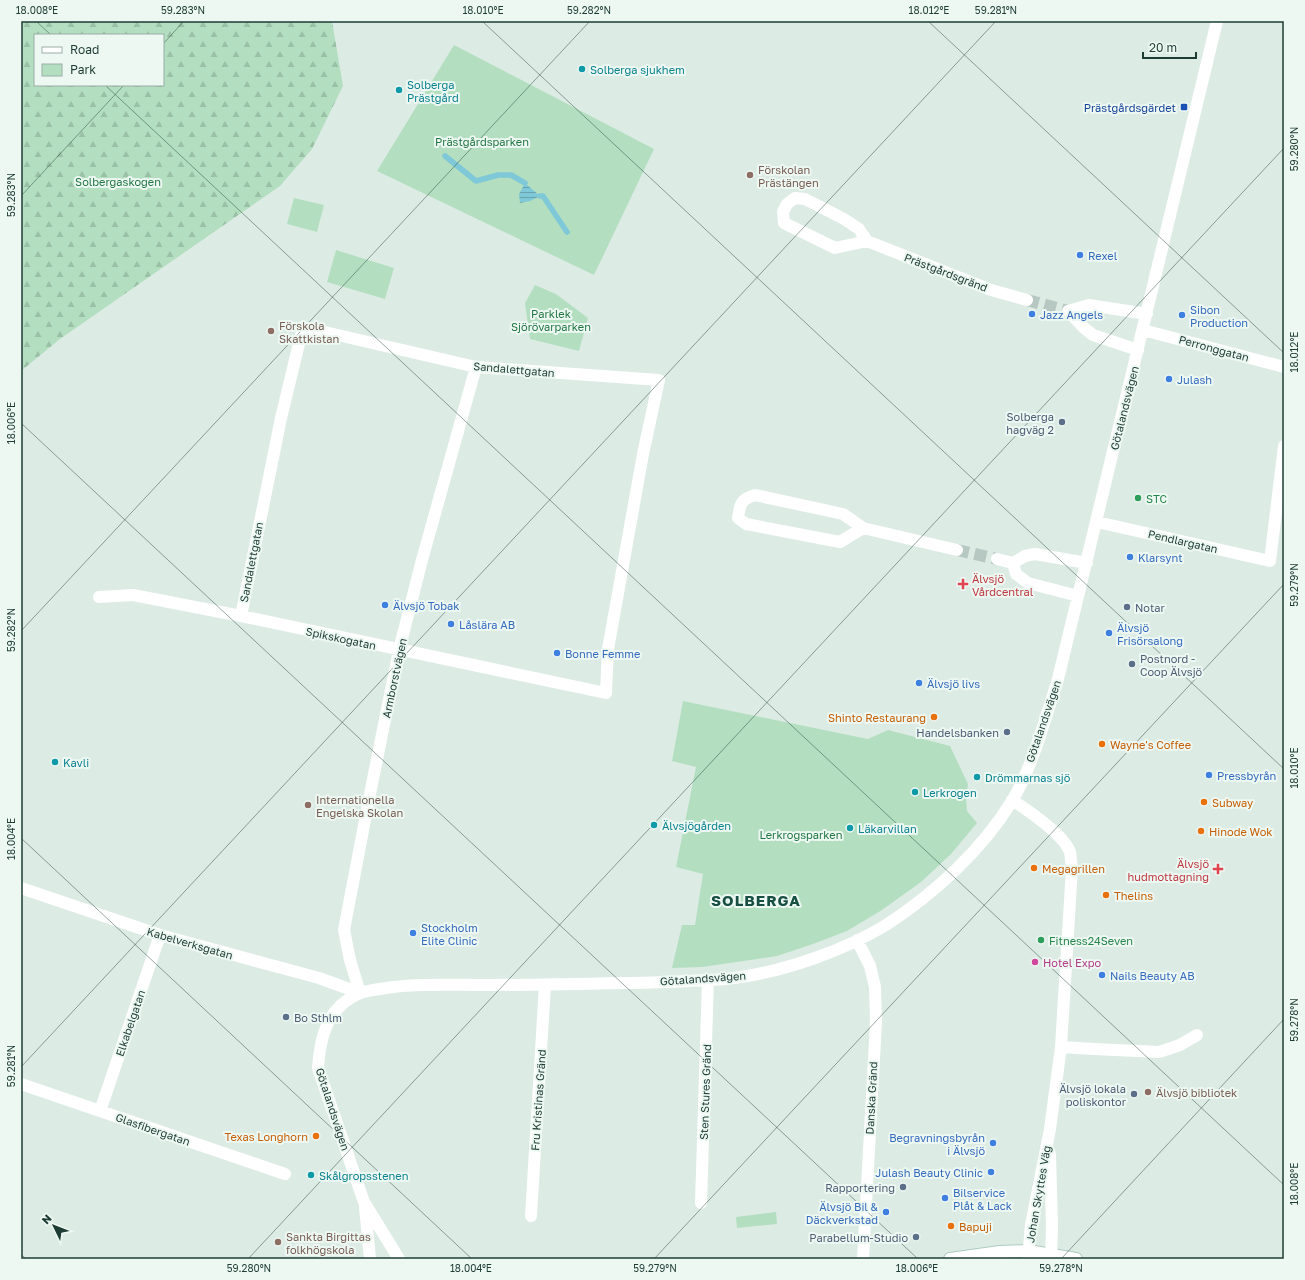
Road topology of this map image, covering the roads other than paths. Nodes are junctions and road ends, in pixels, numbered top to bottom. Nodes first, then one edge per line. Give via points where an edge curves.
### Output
1 (1217, 21) edge
2 (867, 241) junction
3 (1027, 300) tunnel mouth
4 (1147, 314) junction
5 (1143, 330) junction
6 (1138, 350) junction
7 (476, 367) junction
8 (1284, 367) edge
9 (1284, 446) edge
10 (1097, 522) junction
11 (863, 528) junction
12 (957, 550) tunnel mouth
13 (997, 559) tunnel mouth
14 (1086, 563) junction
15 (1013, 564) junction
16 (1078, 596) junction
17 (100, 597) dead end
18 (240, 616) junction
19 (399, 650) junction
20 (606, 693) joint
21 (1012, 800) junction
22 (21, 888) edge
23 (160, 935) junction
24 (857, 940) junction
25 (708, 980) junction
26 (545, 985) junction
27 (360, 993) junction
28 (1197, 1035) dead end
29 (1061, 1047) junction
30 (21, 1084) edge
31 (100, 1111) junction
32 (1050, 1129) junction
33 (285, 1174) dead end
34 (364, 1202) junction
35 (701, 1203) dead end
36 (531, 1216) dead end
37 (1028, 1255) edge
38 (1051, 1257) edge
39 (370, 1259) edge
40 (399, 1259) edge
41 (863, 1259) edge
42 (950, 1259) edge
43 (1076, 1259) edge

1 - 4 street, Götalandsvägen
2 - 2 street, Prästgårdsgränd via 859,229 805,199 795,198 787,204 783,212 784,223 835,248
2 - 3 street, Prästgårdsgränd via 991,290
4 - 5 street, Götalandsvägen
4 - 6 street via 1089,305 1068,311 1093,335
5 - 6 street, Götalandsvägen
5 - 8 street, Perronggatan
6 - 10 street, Götalandsvägen
7 - 18 street, Sandalettgatan via 304,327 280,418
7 - 19 street, Armborstvägen
7 - 20 street, Sandalettgatan via 659,380 608,649
9 - 10 street, Pendlargatan via 1270,561
10 - 14 street, Götalandsvägen
11 - 11 street via 843,514 755,495 746,498 739,507 738,518 746,524 840,542
11 - 12 street
13 - 15 street
14 - 15 street via 1035,554 1025,556
14 - 16 street, Götalandsvägen
15 - 16 street via 1016,574 1028,583
16 - 21 street, Götalandsvägen via 1057,683 1029,764
17 - 18 street, Spikskogatan via 133,595
18 - 19 street, Spikskogatan
19 - 20 street, Spikskogatan
19 - 27 street, Armborstvägen via 344,930
21 - 24 street, Götalandsvägen via 988,834 956,868 917,903 884,926
21 - 29 street, Johan Skyttes Väg via 1039,818 1069,851 1072,868
22 - 23 street, Kabelverksgatan
23 - 27 street, Kabelverksgatan via 319,978
23 - 31 street, Elkabelgatan
24 - 25 street, Götalandsvägen via 812,959 775,970
24 - 41 street, Danska Gränd via 870,966 875,987 876,1022
25 - 26 street, Götalandsvägen
25 - 35 street, Sten Stures Gränd
26 - 27 street, Götalandsvägen via 402,985
26 - 36 street, Fru Kristinas Gränd
27 - 34 street, Götalandsvägen via 342,1002 334,1012 322,1036 318,1068
28 - 29 street via 1180,1045 1159,1052
29 - 32 street, Johan Skyttes Väg
30 - 31 street, Glasfibergatan
31 - 33 street, Glasfibergatan
32 - 37 street, Johan Skyttes Väg via 1031,1225
32 - 38 street, Johan Skyttes Väg
34 - 39 street, Götalandsvägen
34 - 40 street, Götalandsvägen
37 - 38 street
37 - 42 street via 1000,1252
38 - 43 street

